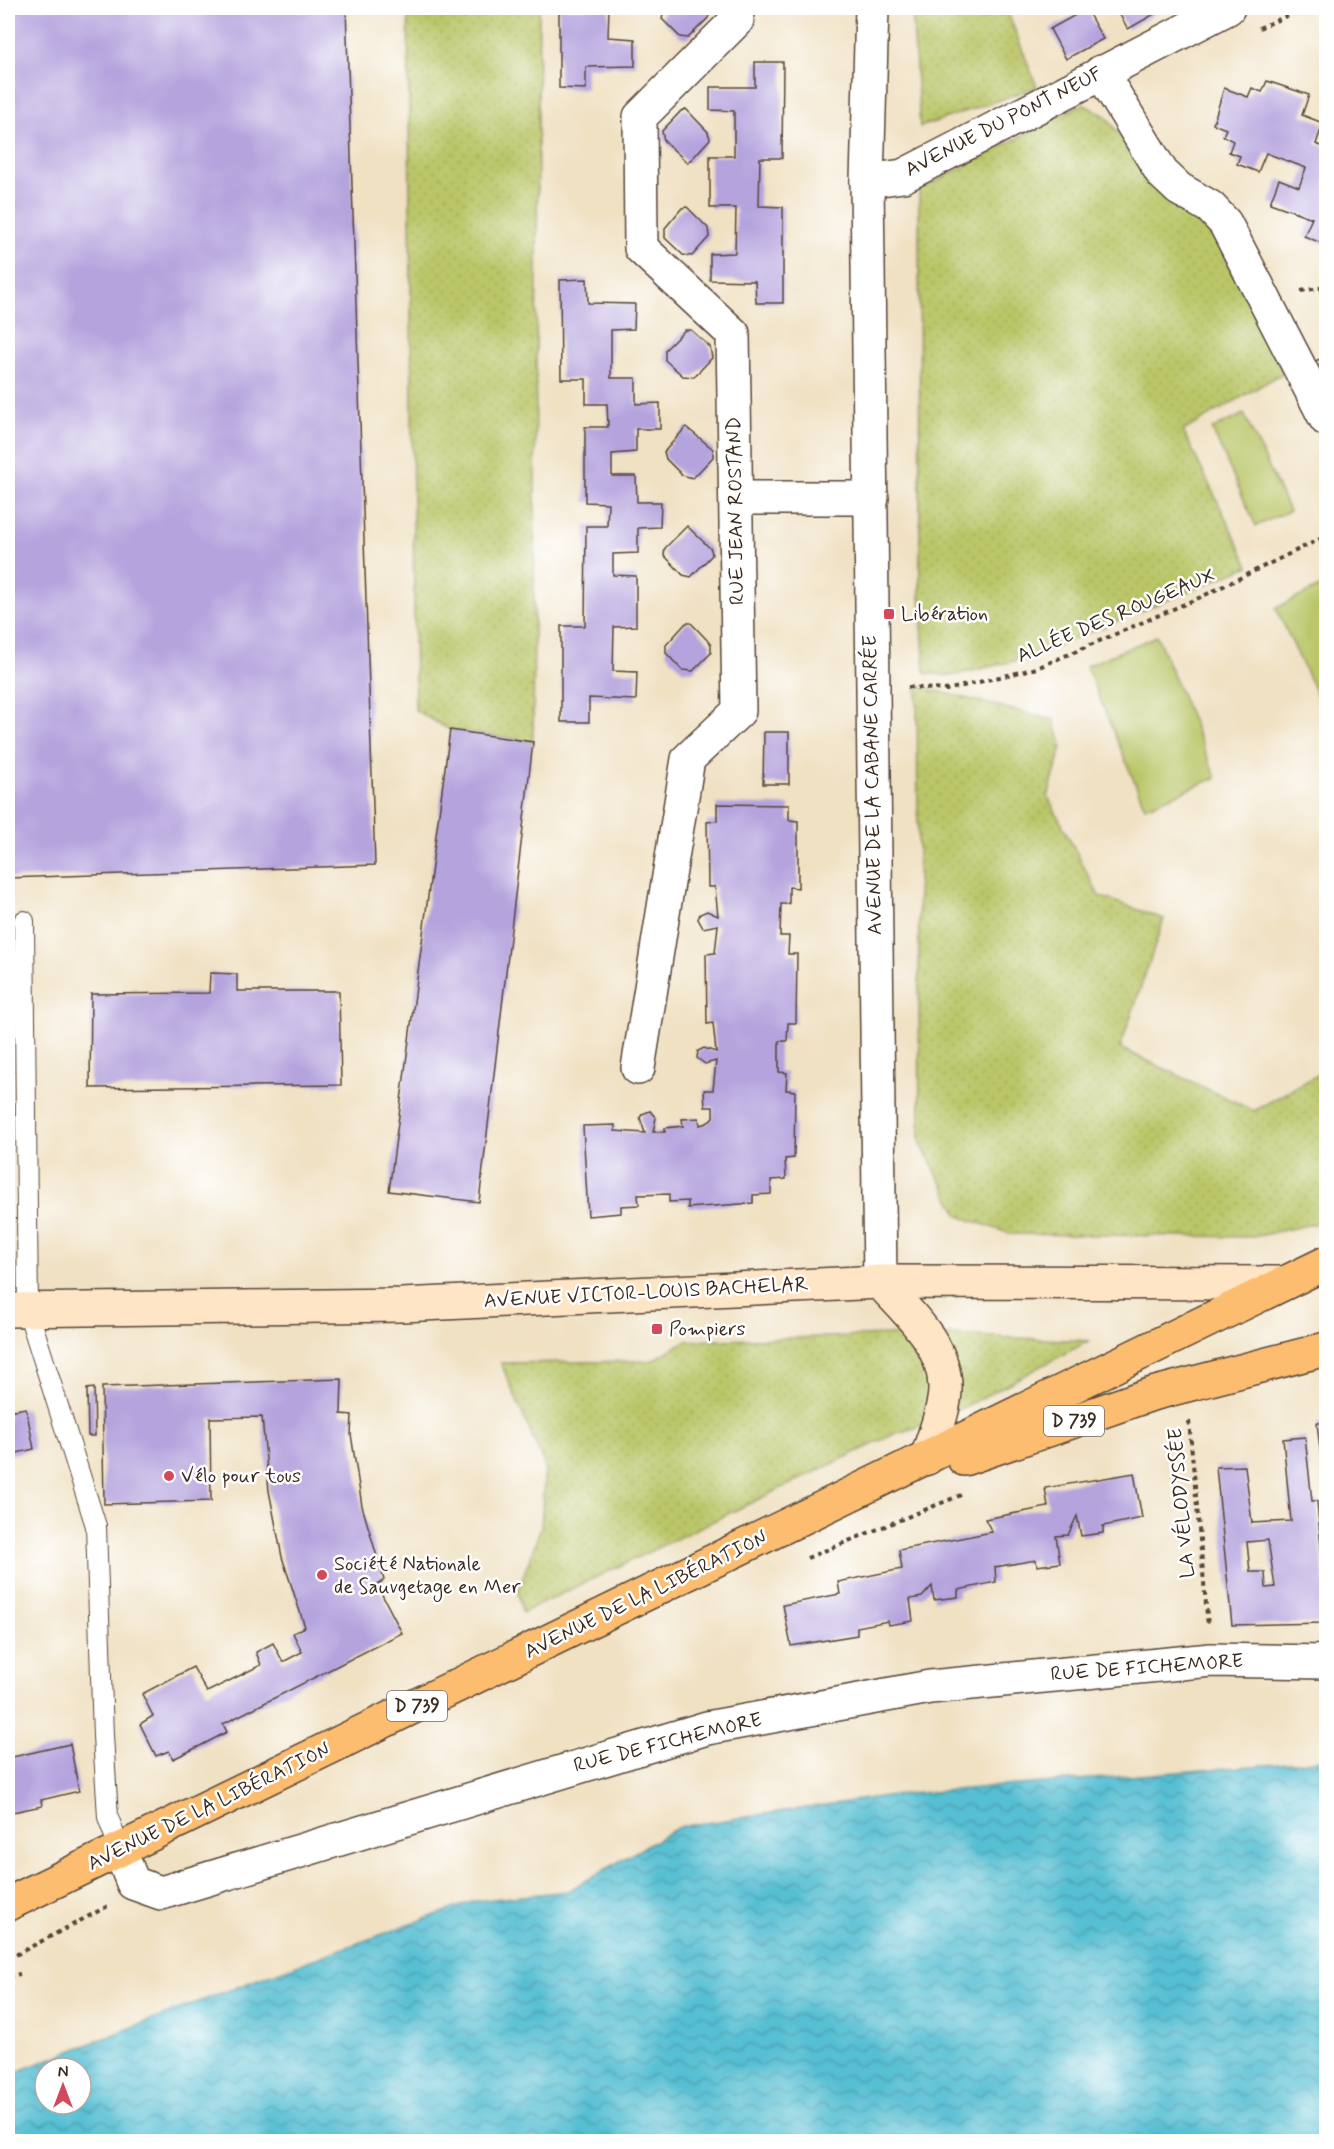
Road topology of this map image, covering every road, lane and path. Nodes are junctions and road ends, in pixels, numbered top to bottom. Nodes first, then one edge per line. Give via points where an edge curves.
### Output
1 (736, 8) edge
2 (872, 8) edge
3 (1228, 8) edge
4 (1101, 72) junction
5 (867, 181) junction
6 (1326, 419) edge
7 (736, 498) junction
8 (872, 498) junction
9 (1326, 536) edge
10 (871, 686) junction
11 (24, 921) dead end
12 (638, 1068) dead end
13 (1326, 1263) edge
14 (880, 1282) junction
15 (1326, 1282) edge
16 (1284, 1283) junction
17 (18, 1310) edge
18 (1326, 1348) edge
19 (1188, 1414) dead end
20 (927, 1458) junction
21 (968, 1492) dead end
22 (827, 1507) junction
23 (806, 1559) dead end
24 (1211, 1660) junction
25 (1326, 1662) edge
26 (120, 1850) junction
27 (144, 1887) junction
28 (8, 1904) edge
29 (8, 1959) edge
30 (20, 1974) dead end
31 (8, 1976) edge

1 - 7 street, RUE JEAN ROSTAND via 737,21 640,117 641,248 733,334
2 - 5 street
3 - 4 street, AVENUE DU PONT NEUF
4 - 5 street, AVENUE DU PONT NEUF via 903,176
4 - 6 street via 1162,173 1179,189 1210,207 1225,223
5 - 8 street, AVENUE DE LA CABANE CARRÉE
7 - 8 street
7 - 12 street, RUE JEAN ROSTAND via 739,711 688,759
8 - 10 street, AVENUE DE LA CABANE CARRÉE
9 - 10 path, ALLÉE DES ROUGEAUX via 1201,597 1037,668 946,690
10 - 14 street, AVENUE DE LA CABANE CARRÉE
11 - 17 lane
13 - 16 main road, D 739
14 - 16 main road, AVENUE VICTOR-LOUIS BACHELAR
14 - 17 main road, AVENUE VICTOR-LOUIS BACHELAR via 402,1305
14 - 20 main road via 926,1334 940,1364 945,1390
15 - 16 main road, D 739
16 - 20 main road, AVENUE DE LA LIBÉRATION / D 739
17 - 26 lane via 96,1526 108,1817
18 - 22 main road, D 739 via 1152,1394
19 - 24 path, LA VÉLODYSSÉE
20 - 22 main road, AVENUE DE LA LIBÉRATION / D 739
21 - 23 path
22 - 26 main road, AVENUE DE LA LIBÉRATION / D 739
24 - 25 street, RUE DE FICHEMORE
24 - 27 street, RUE DE FICHEMORE via 930,1687 707,1728 161,1893
26 - 27 street via 133,1883
26 - 28 main road, AVENUE DE LA LIBÉRATION / D 739
27 - 29 path
30 - 31 path

